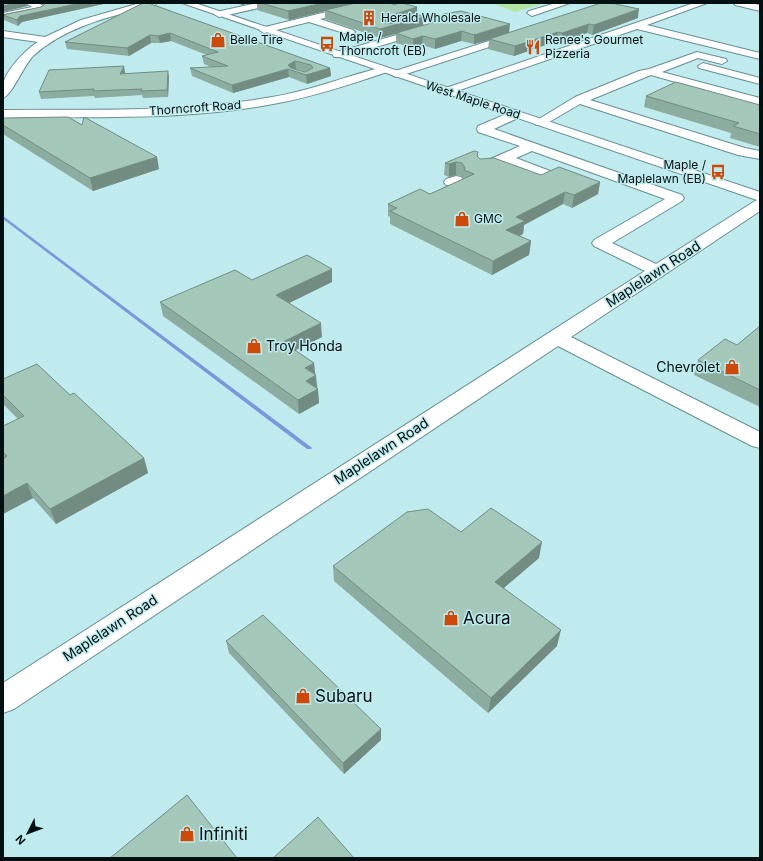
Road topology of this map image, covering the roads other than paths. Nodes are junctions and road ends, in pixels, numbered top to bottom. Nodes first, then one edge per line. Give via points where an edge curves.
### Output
1 (24, 3) edge
2 (30, 3) edge
3 (152, 3) edge
4 (186, 3) edge
5 (237, 3) edge
6 (264, 3) edge
7 (566, 3) edge
8 (679, 3) edge
9 (703, 3) edge
10 (738, 3) edge
11 (367, 5) edge
12 (3, 7) edge
13 (760, 8) edge
14 (207, 10) junction
15 (532, 13) dead end
16 (219, 14) junction
17 (3, 16) edge
18 (310, 19) junction
19 (659, 19) junction
20 (637, 26) junction
21 (390, 29) edge
22 (264, 30) junction
23 (531, 31) edge
24 (350, 32) edge
25 (3, 34) edge
26 (49, 40) junction
27 (39, 46) junction
28 (18, 48) dead end
29 (338, 55) junction
30 (760, 56) edge
31 (26, 57) junction
32 (10, 59) dead end
33 (682, 61) junction
34 (666, 67) junction
35 (383, 70) junction
36 (760, 71) edge
37 (651, 72) junction
38 (396, 74) junction
39 (760, 81) edge
40 (447, 91) junction
41 (760, 92) edge
42 (3, 94) edge
43 (579, 100) junction
44 (760, 102) edge
45 (3, 114) edge
46 (516, 114) junction
47 (540, 122) junction
48 (526, 149) junction
49 (760, 155) edge
50 (504, 158) junction
51 (484, 167) edge
52 (545, 174) edge
53 (760, 196) edge
54 (760, 204) edge
55 (658, 271) junction
56 (556, 337) junction
57 (760, 442) edge
58 (3, 699) edge

1 - 12 street
2 - 17 street via 42,8
3 - 26 street via 111,13 76,26
4 - 14 street, West Maple Road
5 - 14 street
6 - 16 street
7 - 15 street
8 - 19 street via 640,14
9 - 19 street
10 - 13 street
11 - 18 street
14 - 16 street, West Maple Road
16 - 22 street, West Maple Road
18 - 22 street
18 - 24 street
19 - 20 street
20 - 30 street
20 - 40 street
21 - 29 street via 419,20 438,26
22 - 29 street, West Maple Road
23 - 38 street
25 - 26 street
26 - 27 street
27 - 28 street
27 - 31 street
29 - 35 street, West Maple Road
31 - 32 street
31 - 42 street
33 - 34 street
33 - 36 street via 697,55
33 - 39 street
34 - 37 street
34 - 41 street
35 - 38 street, West Maple Road
35 - 45 street, Thorncroft Road via 328,82 273,101 219,108
37 - 43 street
37 - 44 street
38 - 40 street, West Maple Road
40 - 46 street, West Maple Road
43 - 47 street
43 - 49 street via 743,152
46 - 47 street, West Maple Road
46 - 48 street via 482,129
47 - 53 street, West Maple Road
48 - 50 street
48 - 55 street via 677,198 600,243
50 - 51 street
50 - 52 street
54 - 55 street, Maplelawn Road
55 - 56 street, Maplelawn Road
56 - 57 street
56 - 58 street, Maplelawn Road

